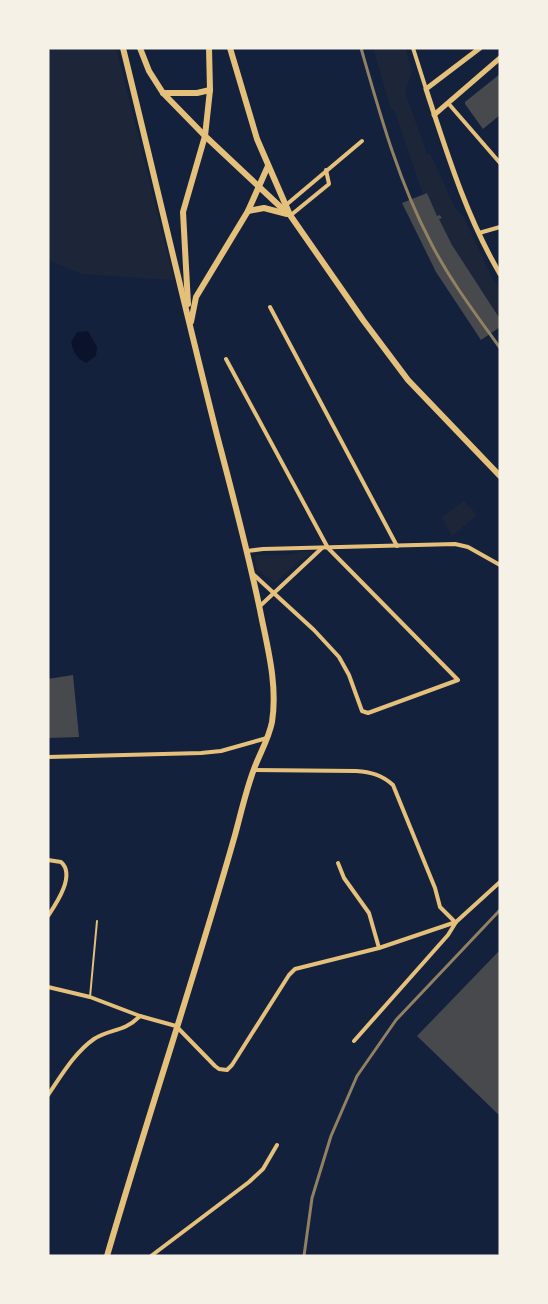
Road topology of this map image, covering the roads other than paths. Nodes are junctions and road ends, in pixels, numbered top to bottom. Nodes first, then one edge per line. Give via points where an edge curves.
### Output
1 (123, 48) edge
2 (140, 48) edge
3 (209, 48) edge
4 (230, 48) edge
5 (413, 48) edge
6 (480, 48) edge
7 (500, 58) edge
8 (426, 89) junction
9 (210, 90) junction
10 (163, 93) junction
11 (448, 103) junction
12 (434, 115) junction
13 (205, 136) junction
14 (362, 141) dead end
15 (500, 163) edge
16 (268, 166) junction
17 (326, 170) junction
18 (260, 188) junction
19 (286, 205) junction
20 (248, 211) junction
21 (290, 215) junction
22 (500, 227) edge
23 (479, 233) junction
24 (500, 274) edge
25 (270, 307) dead end
26 (190, 325) junction
27 (226, 359) dead end
28 (500, 477) edge
29 (397, 546) junction
30 (322, 548) junction
31 (328, 548) junction
32 (247, 551) junction
33 (500, 565) edge
34 (253, 574) junction
35 (274, 593) junction
36 (259, 607) junction
37 (267, 738) junction
38 (48, 757) edge
39 (254, 770) junction
40 (48, 860) edge
41 (338, 863) dead end
42 (500, 882) edge
43 (48, 915) edge
44 (97, 921) dead end
45 (456, 922) junction
46 (379, 948) junction
47 (48, 987) edge
48 (90, 997) junction
49 (140, 1016) junction
50 (176, 1026) junction
51 (354, 1041) dead end
52 (48, 1095) edge
53 (277, 1145) dead end
54 (107, 1256) edge
55 (152, 1256) edge

1 - 26 main road
2 - 10 main road
3 - 9 main road
4 - 16 main road
5 - 8 street
6 - 8 street
7 - 11 street
8 - 12 street
9 - 10 main road
9 - 13 main road
10 - 13 main road
11 - 12 street
11 - 15 street
12 - 23 street via 444,150
13 - 18 main road
13 - 26 main road via 183,212
14 - 17 street
16 - 18 main road
16 - 19 main road
17 - 19 street
17 - 21 street via 329,184
18 - 20 main road
18 - 21 main road
19 - 21 main road
20 - 21 main road via 264,208
20 - 26 main road via 204,281
21 - 28 main road via 408,381
22 - 23 street
23 - 24 street
25 - 29 street
26 - 32 main road
27 - 31 street
29 - 31 street
29 - 33 street via 468,546
30 - 31 street
30 - 32 street
30 - 35 street
31 - 35 street via 458,680 368,713 362,711 350,675 339,657
32 - 34 main road
34 - 35 street
34 - 36 main road
35 - 36 street
36 - 37 main road via 272,668 272,722
37 - 38 street via 211,752
37 - 39 main road
39 - 45 street via 356,771 386,778 393,785 440,907
39 - 50 main road via 202,952
40 - 43 street via 61,862 66,869 60,896
41 - 46 street via 369,913
42 - 45 street
44 - 48 lane
45 - 46 street
45 - 51 street
46 - 50 street via 292,972 227,1070 215,1066
47 - 48 street
48 - 49 street
49 - 50 street
49 - 52 street via 127,1027 94,1039
50 - 54 main road
53 - 55 street via 263,1169 249,1182

